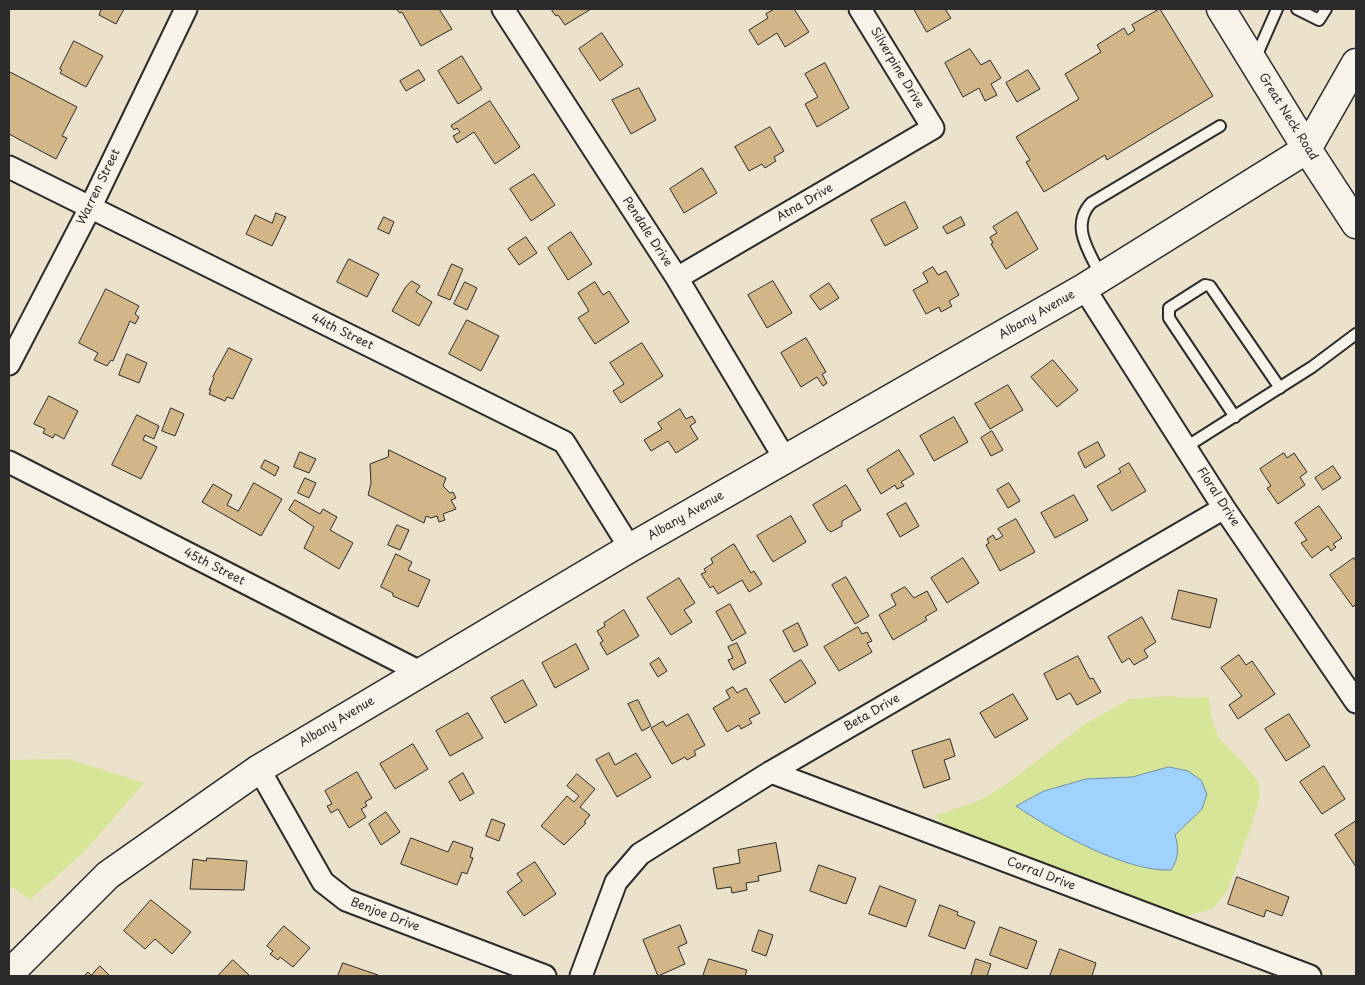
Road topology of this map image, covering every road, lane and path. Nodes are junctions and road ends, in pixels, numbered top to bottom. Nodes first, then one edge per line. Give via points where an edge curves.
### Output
1 (186, 9) edge
2 (503, 9) edge
3 (860, 9) edge
4 (1221, 9) edge
5 (1277, 9) edge
6 (1297, 9) edge
7 (1326, 9) edge
8 (1254, 62) junction
9 (1356, 63) edge
10 (1220, 126) dead end
11 (933, 128) joint
12 (1307, 149) junction
13 (9, 166) edge
14 (90, 208) junction
15 (1356, 224) edge
16 (678, 278) junction
17 (1093, 283) junction
18 (1354, 338) edge
19 (9, 364) edge
20 (1280, 388) junction
21 (1235, 417) junction
22 (1186, 447) junction
23 (785, 459) junction
24 (9, 462) edge
25 (1224, 508) junction
26 (630, 548) junction
27 (420, 672) junction
28 (1356, 702) edge
29 (259, 769) junction
30 (772, 772) junction
31 (9, 974) edge
32 (545, 976) edge
33 (581, 976) edge
34 (1310, 976) edge

1 - 14 street, Warren Street
2 - 16 street, Pendale Drive
3 - 11 street, Silverpine Drive
4 - 8 street, Great Neck Road
5 - 8 lane
6 - 7 lane via 1319,20
8 - 12 street, Great Neck Road
9 - 12 street, Albany Avenue
10 - 17 lane via 1091,203 1082,213 1081,234
11 - 16 street, Atna Drive
12 - 15 street, Great Neck Road
12 - 17 street, Albany Avenue
13 - 14 street, 44th Street
14 - 19 street, Warren Street
14 - 26 street, 44th Street via 564,442
16 - 23 street, Pendale Drive
17 - 22 street, Floral Drive
17 - 23 street, Albany Avenue
18 - 20 lane
20 - 21 lane
20 - 21 lane via 1210,286 1205,285 1192,293 1169,308 1169,318
21 - 22 lane
22 - 25 street, Floral Drive
23 - 26 street, Albany Avenue
24 - 27 street, 45th Street
25 - 28 street, Floral Drive
25 - 30 street, Beta Drive
26 - 27 street, Albany Avenue
27 - 29 street, Albany Avenue
29 - 31 street, Albany Avenue via 108,875
29 - 32 street, Benjoe Drive via 322,882 346,900
30 - 33 street, Beta Drive via 640,854 616,882
30 - 34 street, Corral Drive

